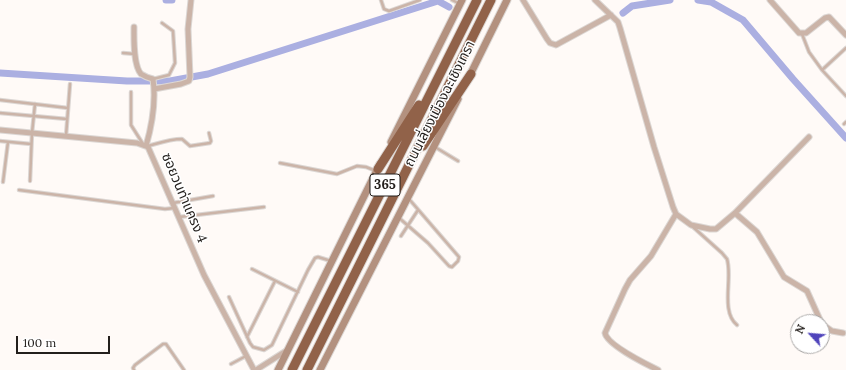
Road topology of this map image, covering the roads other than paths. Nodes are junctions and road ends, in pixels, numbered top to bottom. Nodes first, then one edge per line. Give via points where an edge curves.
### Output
1 (191, 0) edge
2 (381, 0) edge
3 (420, 0) edge
4 (452, 0) edge
5 (477, 0) edge
6 (491, 0) edge
7 (507, 0) edge
8 (523, 0) edge
9 (595, 0) edge
10 (770, 0) edge
11 (461, 2) edge
12 (610, 15) junction
13 (162, 23) dead end
14 (134, 27) dead end
15 (802, 34) junction
16 (846, 35) edge
17 (846, 48) edge
18 (123, 53) dead end
19 (135, 54) junction
20 (444, 66) junction
21 (822, 70) junction
22 (471, 74) junction
23 (153, 79) junction
24 (70, 84) dead end
25 (154, 88) junction
26 (131, 92) dead end
27 (846, 96) edge
28 (0, 100) edge
29 (35, 104) junction
30 (68, 108) junction
31 (0, 113) edge
32 (34, 116) junction
33 (67, 119) junction
34 (0, 130) edge
35 (32, 133) junction
36 (209, 133) dead end
37 (66, 137) junction
38 (808, 137) dead end
39 (0, 141) edge
40 (8, 142) junction
41 (31, 144) junction
42 (146, 146) junction
43 (435, 147) junction
44 (458, 161) dead end
45 (280, 163) dead end
46 (377, 170) junction
47 (30, 181) dead end
48 (401, 181) junction
49 (4, 182) dead end
50 (19, 190) dead end
51 (213, 196) dead end
52 (408, 198) junction
53 (174, 206) junction
54 (264, 207) dead end
55 (418, 210) junction
56 (676, 214) junction
57 (735, 214) junction
58 (179, 217) junction
59 (398, 217) junction
60 (408, 225) junction
61 (691, 225) junction
62 (401, 236) dead end
63 (331, 261) junction
64 (252, 269) dead end
65 (275, 281) junction
66 (298, 292) junction
67 (229, 297) dead end
68 (817, 314) edge
69 (737, 325) dead end
70 (830, 330) edge
71 (843, 332) dead end
72 (247, 338) junction
73 (286, 351) junction
74 (246, 356) junction
75 (231, 364) dead end
76 (134, 370) edge
77 (184, 370) edge
78 (255, 370) edge
79 (278, 370) edge
80 (292, 370) edge
81 (307, 370) edge
82 (320, 370) edge
83 (658, 370) edge

1 - 25 street via 188,29 189,81
2 - 3 lane via 384,9 388,11
4 - 11 lane
5 - 20 highway, ถนนเลี่ยงเมืองฉะเชิงเทรา / 365
6 - 48 highway, ถนนเลี่ยงเมืองฉะเชิงเทรา / 365
7 - 22 main road, ถนนเลี่ยงเมืองฉะเชิงเทรา / 365
8 - 12 street via 547,39 556,45
9 - 12 street
10 - 15 street
11 - 46 main road, ถนนเลี่ยงเมืองฉะเชิงเทรา / 365
12 - 56 street via 618,22 620,28
13 - 23 lane via 174,31 175,63 169,74
14 - 19 street
15 - 16 street via 829,17
15 - 21 lane via 809,52
17 - 21 lane
18 - 19 lane
19 - 23 street via 140,73
20 - 46 highway
20 - 80 highway, ถนนเลี่ยงเมืองฉะเชิงเทรา / 365
21 - 27 lane
22 - 43 main road, ถนนเลี่ยงเมืองฉะเชิงเทรา / 365
22 - 48 highway
23 - 25 street
24 - 30 lane
25 - 42 street
26 - 42 lane via 131,125
28 - 29 lane
29 - 30 lane
29 - 32 lane
30 - 33 lane
31 - 32 lane
32 - 33 lane
32 - 35 lane
33 - 37 lane
34 - 35 street, ซอยวนท่าแครง 4
35 - 37 street, ซอยวนท่าแครง 4
35 - 41 lane
36 - 42 lane via 210,143 190,146 182,139 178,139
37 - 42 street, ซอยวนท่าแครง 4
38 - 57 street
39 - 40 lane
40 - 41 lane
40 - 49 lane
41 - 47 lane
42 - 53 street, ซอยวนท่าแครง 4
43 - 44 lane
43 - 52 main road, ถนนเลี่ยงเมืองฉะเชิงเทรา / 365
45 - 46 lane via 337,174 357,166
46 - 63 main road, ถนนเลี่ยงเมืองฉะเชิงเทรา / 365
48 - 81 highway, ถนนเลี่ยงเมืองฉะเชิงเทรา / 365
50 - 53 lane via 165,209
51 - 53 lane
52 - 55 lane
52 - 59 main road, ถนนเลี่ยงเมืองฉะเชิงเทรา / 365
53 - 58 street, ซอยวนท่าแครง 4
54 - 58 lane
55 - 60 lane
55 - 60 lane via 459,257 458,261 452,267 449,266
56 - 61 street
56 - 83 street via 654,252 624,289 605,333 612,343
57 - 61 street via 713,229
57 - 68 street via 757,232 784,277 807,292
58 - 74 street, ซอยวนท่าแครง 4 via 204,275
59 - 60 lane
59 - 82 main road, ถนนเลี่ยงเมืองฉะเชิงเทรา / 365
60 - 62 lane
61 - 69 lane via 727,259 729,312 732,321
63 - 66 lane via 318,256 315,258
63 - 73 main road, ถนนเลี่ยงเมืองฉะเชิงเทรา / 365
64 - 65 lane
65 - 66 lane
65 - 72 lane
66 - 72 lane via 268,349 253,347
67 - 72 lane
70 - 71 street
73 - 78 street
73 - 79 main road, ถนนเลี่ยงเมืองฉะเชิงเทรา / 365
74 - 75 lane
74 - 78 street, ซอยวนท่าแครง 4
76 - 77 lane via 135,365 166,344

